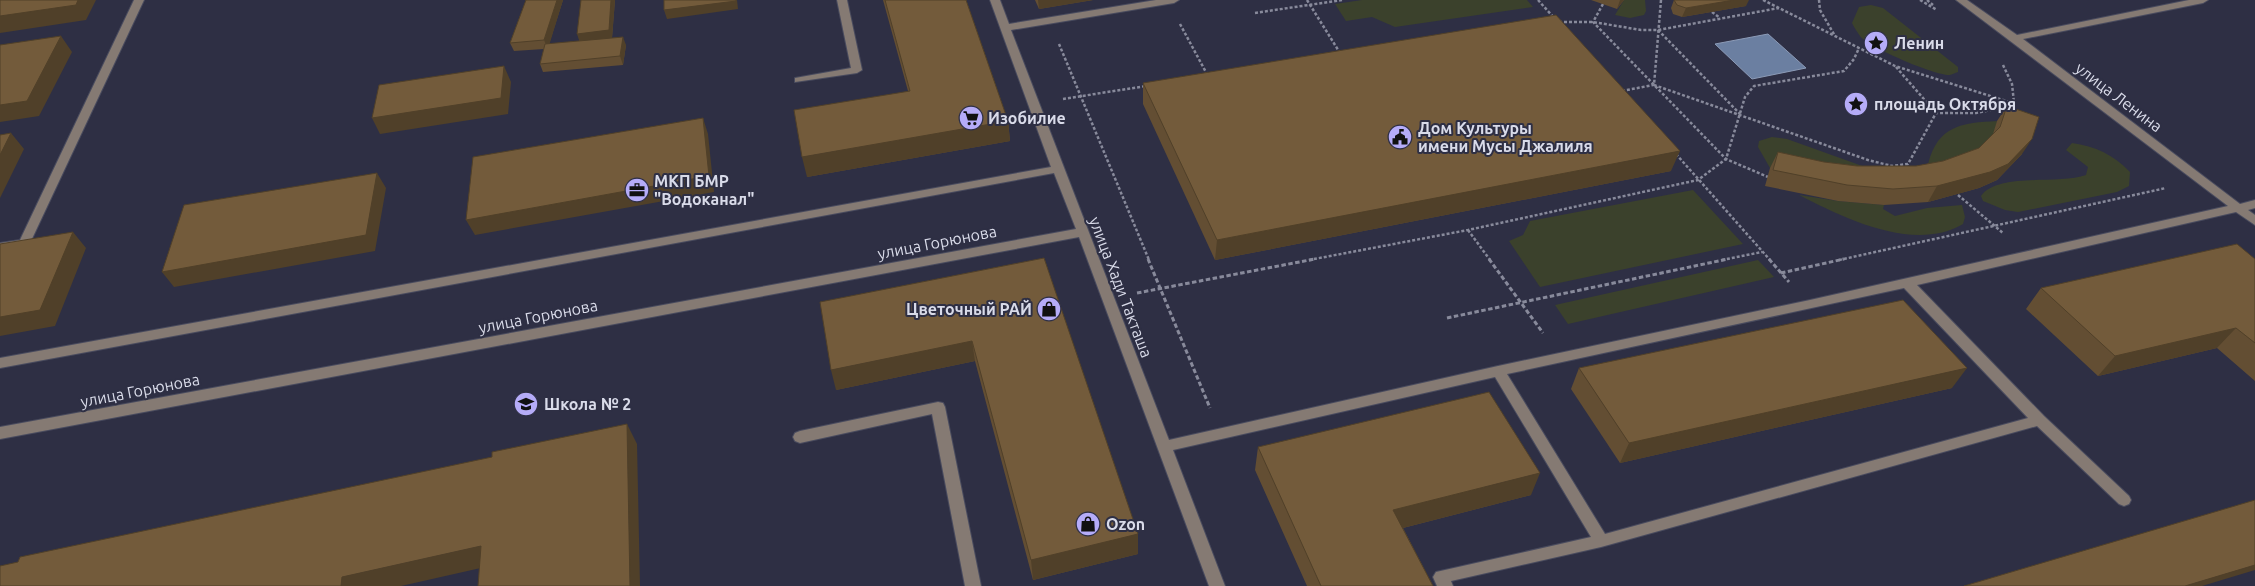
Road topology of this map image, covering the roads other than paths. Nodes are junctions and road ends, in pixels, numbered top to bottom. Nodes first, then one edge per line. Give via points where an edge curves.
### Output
1 (139, 0) edge
2 (842, 0) edge
3 (996, 0) edge
4 (1962, 0) edge
5 (2203, 0) edge
6 (1170, 1) edge
7 (1005, 28) junction
8 (2015, 38) junction
9 (799, 80) dead end
10 (1058, 169) junction
11 (2255, 204) edge
12 (2237, 208) junction
13 (2255, 221) edge
14 (1083, 232) junction
15 (0, 247) edge
16 (1907, 283) junction
17 (0, 363) edge
18 (1498, 371) junction
19 (2039, 420) junction
20 (0, 433) edge
21 (800, 438) dead end
22 (1164, 447) junction
23 (2124, 500) dead end
24 (1601, 541) junction
25 (973, 586) edge
26 (1217, 586) edge
27 (1445, 586) edge

1 - 15 street via 24,243
2 - 9 street via 857,70
3 - 7 street, улица Хади Такташа
4 - 8 street, улица Ленина
5 - 8 street
6 - 7 street
7 - 10 street, улица Хади Такташа
8 - 12 street, улица Ленина
10 - 14 street, улица Хади Такташа
10 - 17 street
11 - 12 street
12 - 13 street, улица Ленина
12 - 16 street
14 - 20 street, улица Горюнова
14 - 22 street, улица Хади Такташа
16 - 18 street
16 - 19 street
18 - 22 street
18 - 24 street
19 - 23 street
19 - 24 street
21 - 25 street via 938,408
22 - 26 street, улица Хади Такташа
24 - 27 street via 1441,577

